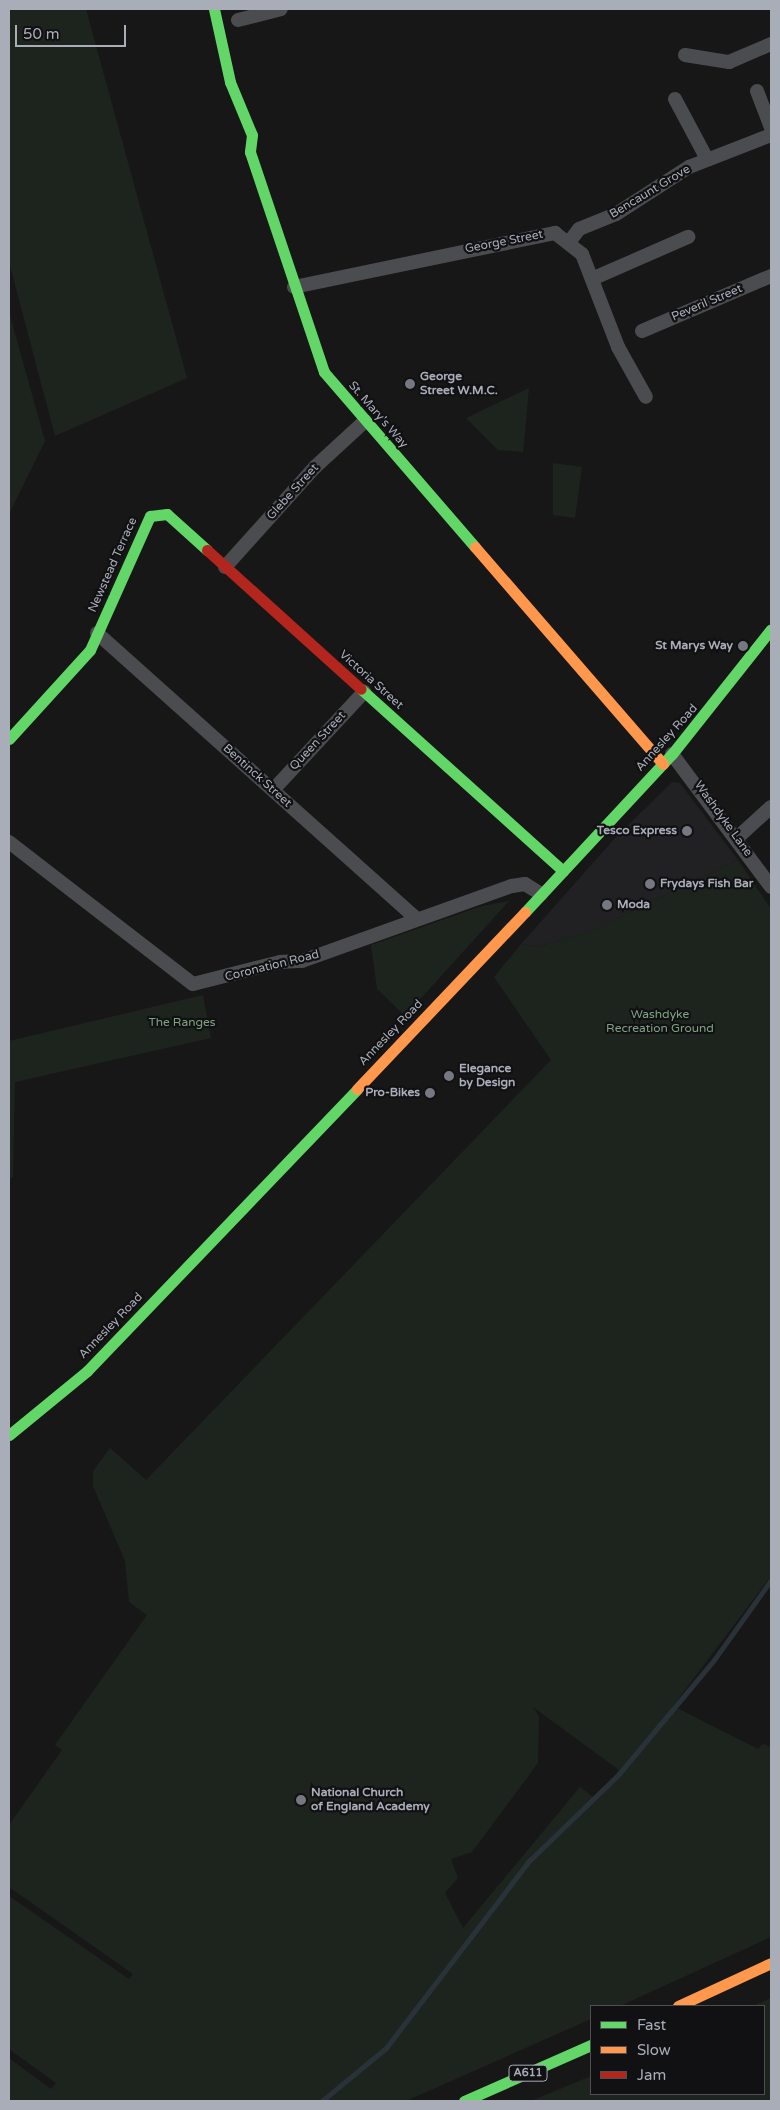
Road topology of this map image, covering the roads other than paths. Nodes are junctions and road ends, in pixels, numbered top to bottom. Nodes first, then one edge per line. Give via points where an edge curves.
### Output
1 (214, 9) edge
2 (280, 9) edge
3 (238, 20) dead end
4 (771, 44) edge
5 (685, 55) dead end
6 (757, 91) dead end
7 (675, 99) dead end
8 (771, 127) edge
9 (771, 135) edge
10 (707, 159) junction
11 (688, 237) dead end
12 (570, 241) junction
13 (771, 276) edge
14 (594, 278) junction
15 (294, 287) junction
16 (642, 331) dead end
17 (646, 397) dead end
18 (365, 420) junction
19 (158, 512) joint
20 (225, 567) junction
21 (771, 630) edge
22 (97, 633) junction
23 (364, 692) junction
24 (9, 739) edge
25 (668, 759) junction
26 (273, 790) junction
27 (771, 807) edge
28 (737, 838) junction
29 (9, 842) edge
30 (563, 871) junction
31 (771, 887) edge
32 (541, 894) junction
33 (417, 919) junction
34 (9, 1435) edge
35 (771, 1963) edge
36 (680, 2005) edge
37 (590, 2045) edge
38 (464, 2101) edge

1 - 15 street, St. Mary's Way via 230,82 252,135 249,149
2 - 3 street
4 - 5 street via 728,62
6 - 8 street
7 - 10 street
9 - 10 street, Bencaunt Grove
10 - 12 street, Bencaunt Grove via 616,214 579,229
11 - 14 street
12 - 14 street
12 - 15 street, George Street via 555,233 538,234
13 - 16 street, Peveril Street
14 - 17 street via 618,347
15 - 18 street, St. Mary's Way via 324,372
18 - 20 street, Glebe Street via 315,467
18 - 25 street, St. Mary's Way
19 - 20 street, Victoria Street via 167,514
19 - 22 street, Newstead Terrace via 150,516
20 - 23 street, Victoria Street
21 - 25 street, Annesley Road
22 - 24 street, Newstead Terrace via 90,650
22 - 26 street, Bentinck Street
23 - 26 street, Queen Street
23 - 30 street, Victoria Street
25 - 28 street, Washdyke Lane
25 - 30 street, Annesley Road
26 - 33 street, Bentinck Street
27 - 28 street
28 - 31 street, Washdyke Lane
29 - 33 street, Coronation Road via 193,984 280,962 302,961
30 - 32 street, Annesley Road
32 - 33 street, Coronation Road via 525,884 512,886
32 - 34 street, Annesley Road via 87,1370
35 - 36 street
37 - 38 street, A611

